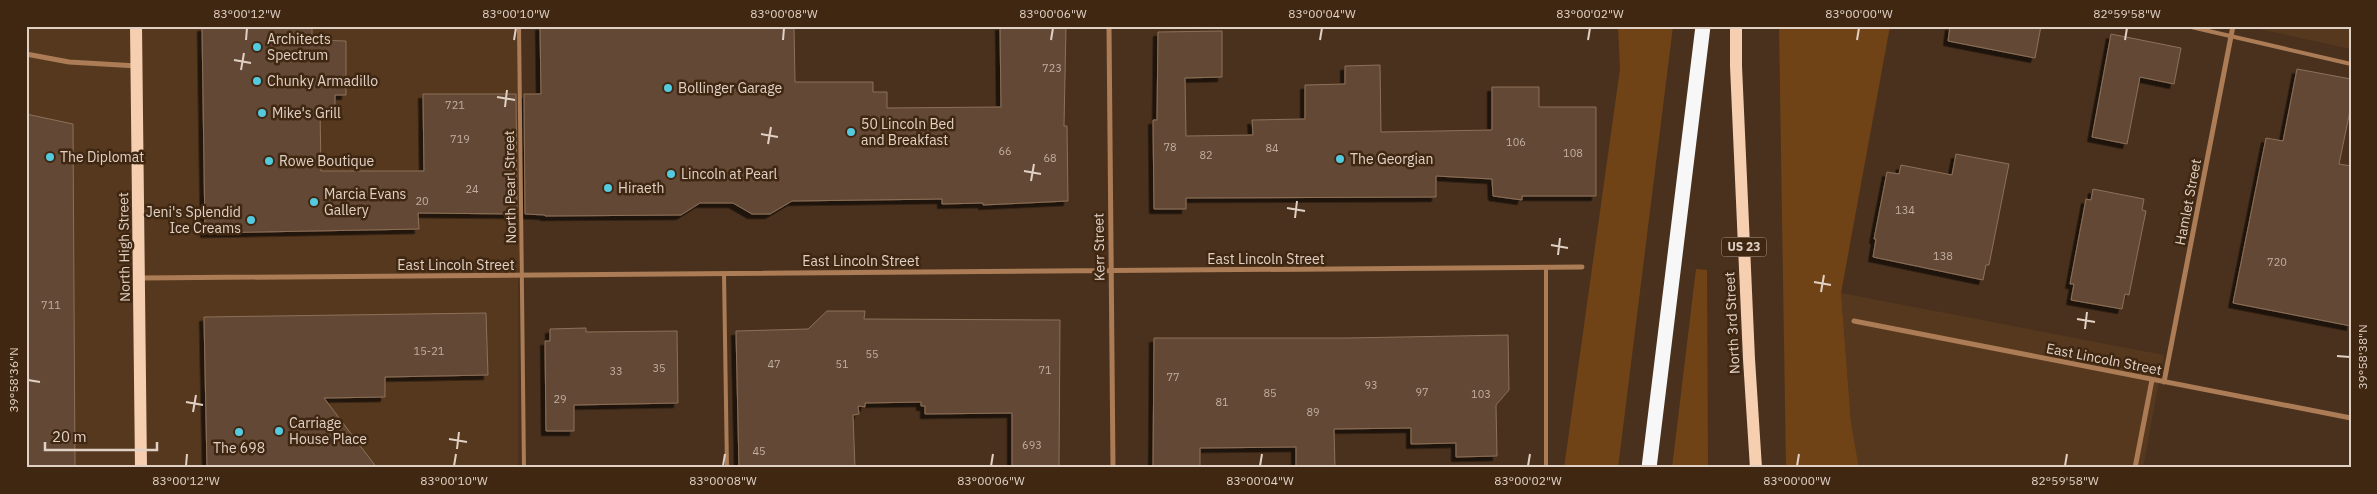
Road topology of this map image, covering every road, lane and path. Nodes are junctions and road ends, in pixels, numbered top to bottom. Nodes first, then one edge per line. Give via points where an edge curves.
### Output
1 (136, 26) edge
2 (519, 26) edge
3 (1109, 26) edge
4 (1703, 26) edge
5 (1736, 26) edge
6 (2187, 26) edge
7 (2233, 26) edge
8 (2232, 36) junction
9 (26, 54) edge
10 (2351, 64) edge
11 (137, 66) junction
12 (1582, 267) dead end
13 (1546, 268) junction
14 (1111, 271) junction
15 (724, 274) junction
16 (522, 275) junction
17 (139, 278) junction
18 (1854, 321) dead end
19 (2152, 380) junction
20 (2164, 382) junction
21 (2351, 418) edge
22 (142, 468) edge
23 (524, 468) edge
24 (727, 468) edge
25 (1112, 468) edge
26 (1546, 468) edge
27 (1649, 468) edge
28 (1756, 468) edge
29 (2135, 468) edge

1 - 11 main road, North High Street
2 - 16 lane, North Pearl Street
3 - 14 street, Kerr Street
4 - 27 highway
5 - 28 main road, North 3rd Street / US 23 via 1748,349
6 - 8 lane
7 - 8 street, Hamlet Street
8 - 10 lane
8 - 20 street, Hamlet Street
9 - 11 street via 69,62
11 - 17 main road, North High Street
12 - 13 street, East Lincoln Street
13 - 14 street, East Lincoln Street
13 - 26 lane
14 - 15 street, East Lincoln Street
14 - 25 street, Kerr Street
15 - 16 street, East Lincoln Street
15 - 24 lane
16 - 17 street, East Lincoln Street
16 - 23 lane, North Pearl Street
17 - 22 main road, North High Street
18 - 19 street, East Lincoln Street
19 - 20 street, East Lincoln Street
19 - 29 street
20 - 21 street, East Lincoln Street

